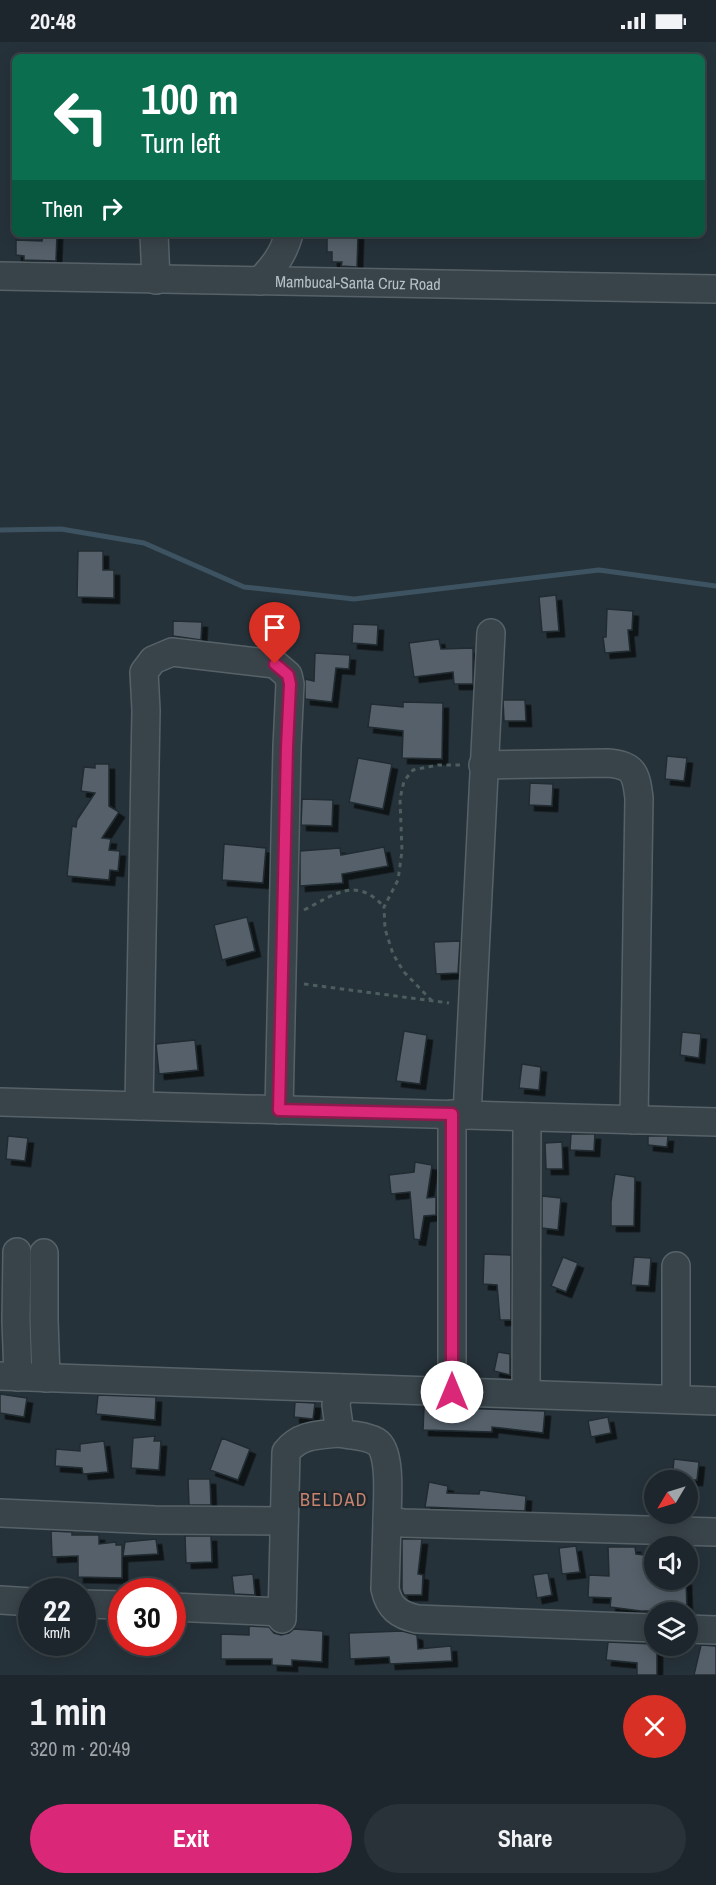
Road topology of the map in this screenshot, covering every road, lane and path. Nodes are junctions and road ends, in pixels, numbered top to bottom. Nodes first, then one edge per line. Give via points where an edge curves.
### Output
1 (154, 237) edge
2 (288, 237) edge
3 (0, 276) edge
4 (156, 280) junction
5 (260, 281) junction
6 (716, 289) edge
7 (491, 633) dead end
8 (483, 765) junction
9 (384, 907) junction
10 (283, 921) junction
11 (282, 981) junction
12 (432, 1000) junction
13 (472, 1006) junction
14 (0, 1102) edge
15 (139, 1106) junction
16 (279, 1110) junction
17 (459, 1115) junction
18 (527, 1116) junction
19 (716, 1117) edge
20 (634, 1119) junction
21 (17, 1252) dead end
22 (44, 1253) dead end
23 (676, 1266) dead end
24 (16, 1320) junction
25 (44, 1320) junction
26 (9, 1377) edge
27 (46, 1378) junction
28 (339, 1388) junction
29 (452, 1392) junction
30 (526, 1394) junction
31 (676, 1399) junction
32 (716, 1401) edge
33 (340, 1432) junction
34 (0, 1513) edge
35 (284, 1521) junction
36 (387, 1521) junction
37 (716, 1532) edge
38 (0, 1600) edge
39 (18, 1601) edge
40 (186, 1608) edge
41 (644, 1628) edge
42 (698, 1629) edge
43 (716, 1630) edge

1 - 4 street
2 - 5 street via 278,261
3 - 4 street, Mambucal-Santa Cruz Road
4 - 5 street, Mambucal-Santa Cruz Road
5 - 6 street, Mambucal-Santa Cruz Road
7 - 8 street
8 - 9 path via 438,765 413,770 404,781 398,880
8 - 13 street
8 - 20 street via 623,764 633,771 638,782
9 - 10 path via 364,890 350,889
9 - 12 path via 393,954 404,972
10 - 11 street
10 - 15 street via 288,675 275,664 218,657 172,652 153,660 144,672
11 - 12 path
11 - 16 street
12 - 13 path
13 - 17 street
14 - 15 street
15 - 16 street
16 - 17 street
17 - 18 street
17 - 29 street
18 - 20 street
18 - 30 street
19 - 20 street
21 - 24 street
22 - 25 street
23 - 31 street
24 - 25 street
24 - 26 street
25 - 27 street
26 - 27 street
27 - 28 street
28 - 29 street
28 - 33 street via 336,1406
29 - 30 street
30 - 31 street
31 - 32 street
33 - 35 street via 301,1439 286,1452
33 - 36 street via 380,1444 387,1464
34 - 35 street
35 - 40 street via 282,1615
36 - 37 street
36 - 41 street via 385,1589 394,1610 404,1616
38 - 39 street
42 - 43 street

